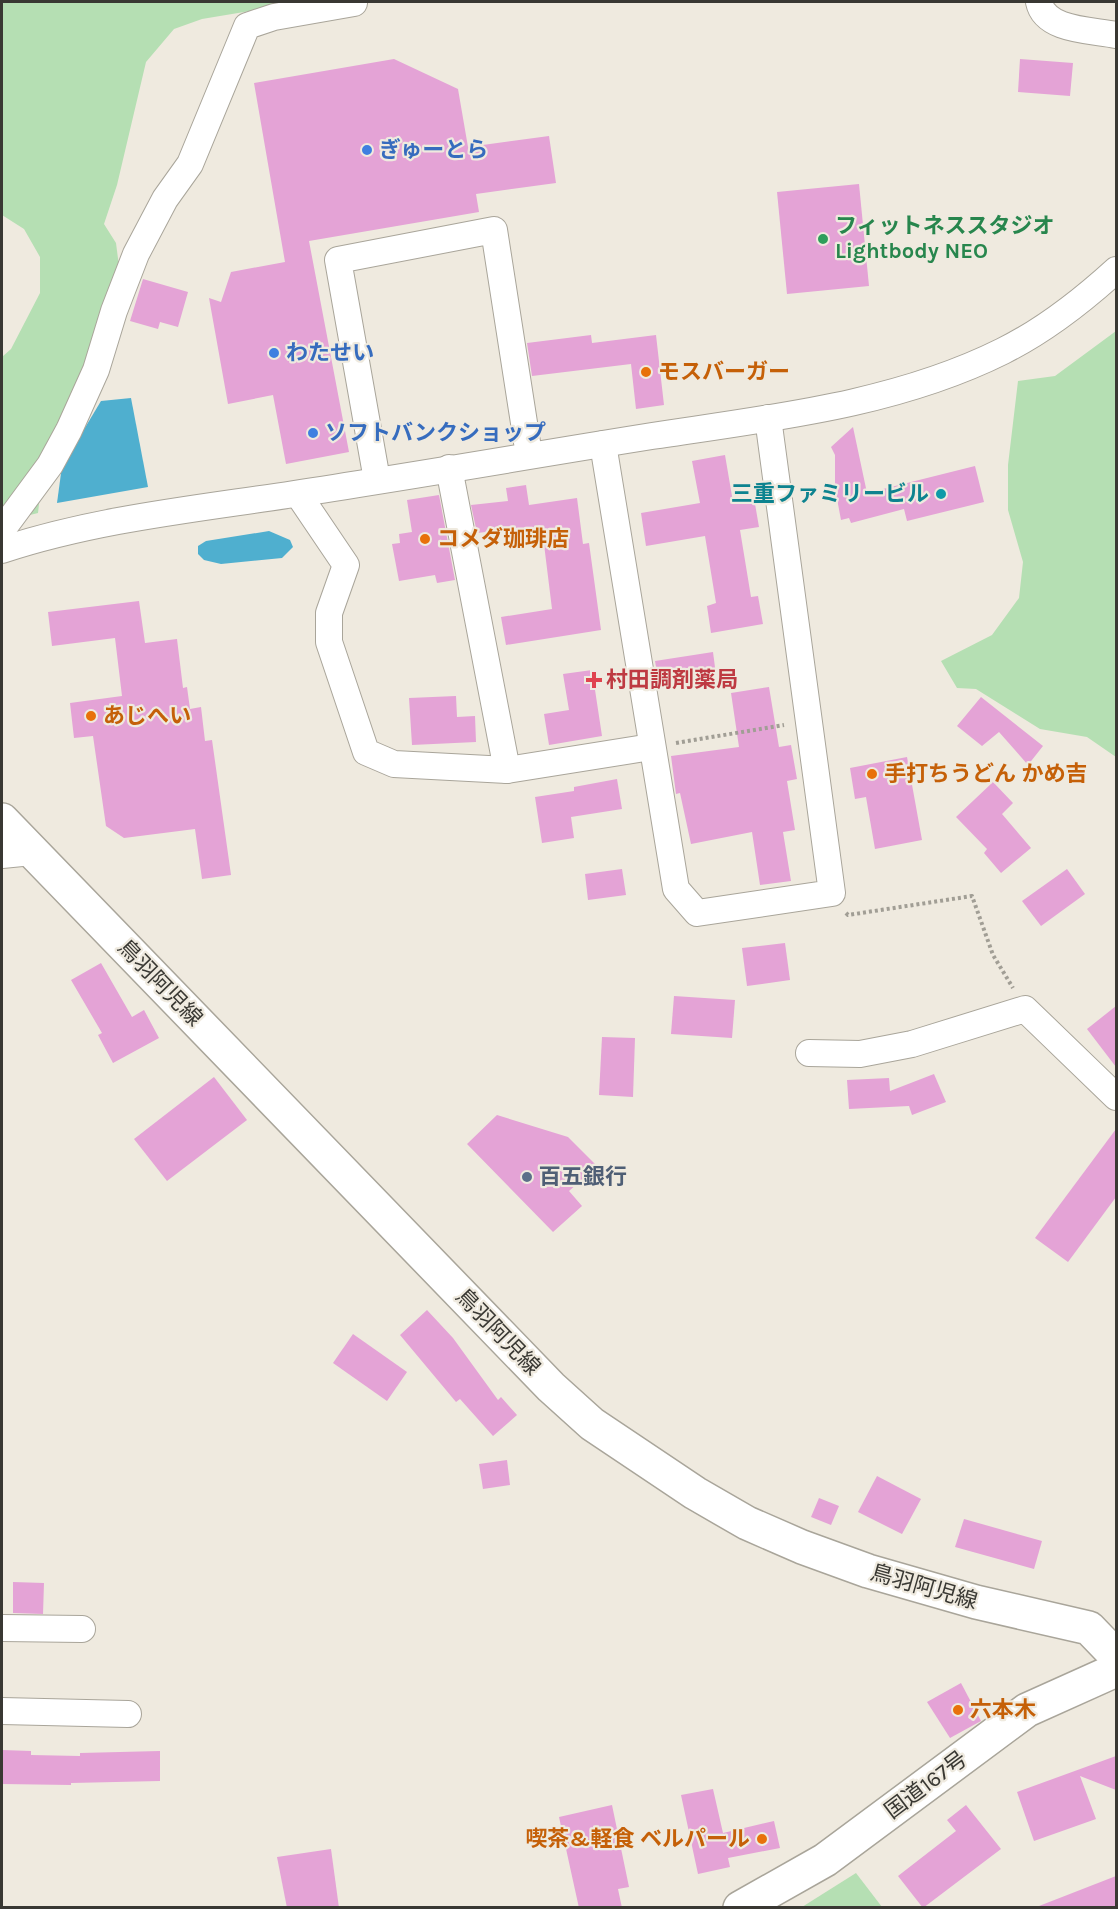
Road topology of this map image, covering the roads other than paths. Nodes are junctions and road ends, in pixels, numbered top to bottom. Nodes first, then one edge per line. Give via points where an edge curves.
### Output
1 (1039, 2) edge
2 (354, 3) dead end
3 (1116, 35) edge
4 (1116, 270) edge
5 (768, 418) junction
6 (603, 444) junction
7 (529, 455) junction
8 (449, 468) junction
9 (377, 480) junction
10 (298, 494) junction
11 (2, 530) edge
12 (2, 550) edge
13 (651, 747) junction
14 (507, 770) junction
15 (2, 820) edge
16 (17, 853) edge
17 (809, 1053) dead end
18 (1116, 1097) edge
19 (2, 1628) edge
20 (82, 1629) dead end
21 (1116, 1656) edge
22 (1116, 1670) edge
23 (2, 1711) edge
24 (128, 1714) dead end
25 (740, 1908) edge

1 - 3 street via 1053,23
2 - 11 street via 274,17 247,26 190,164 165,199 136,254 96,370 69,430 50,465
4 - 5 street via 1067,311 1004,350 946,376 880,396
5 - 6 street
5 - 13 street via 831,893 697,913 676,889
6 - 7 street
6 - 13 street
7 - 8 street
7 - 9 street via 495,230 338,260
8 - 9 street
8 - 14 street
9 - 10 street
10 - 12 street via 162,513 44,536
10 - 14 street via 346,565 329,613 329,642 366,752 394,765
13 - 14 street
15 - 16 main road, 鳥羽阿児線
16 - 21 main road, 鳥羽阿児線 via 592,1424 694,1493 747,1523 802,1547 932,1590 1089,1628
17 - 18 street via 860,1054 912,1044 1025,1009
19 - 20 street
22 - 25 main road, 国道167号 via 1027,1710 825,1860
23 - 24 street

